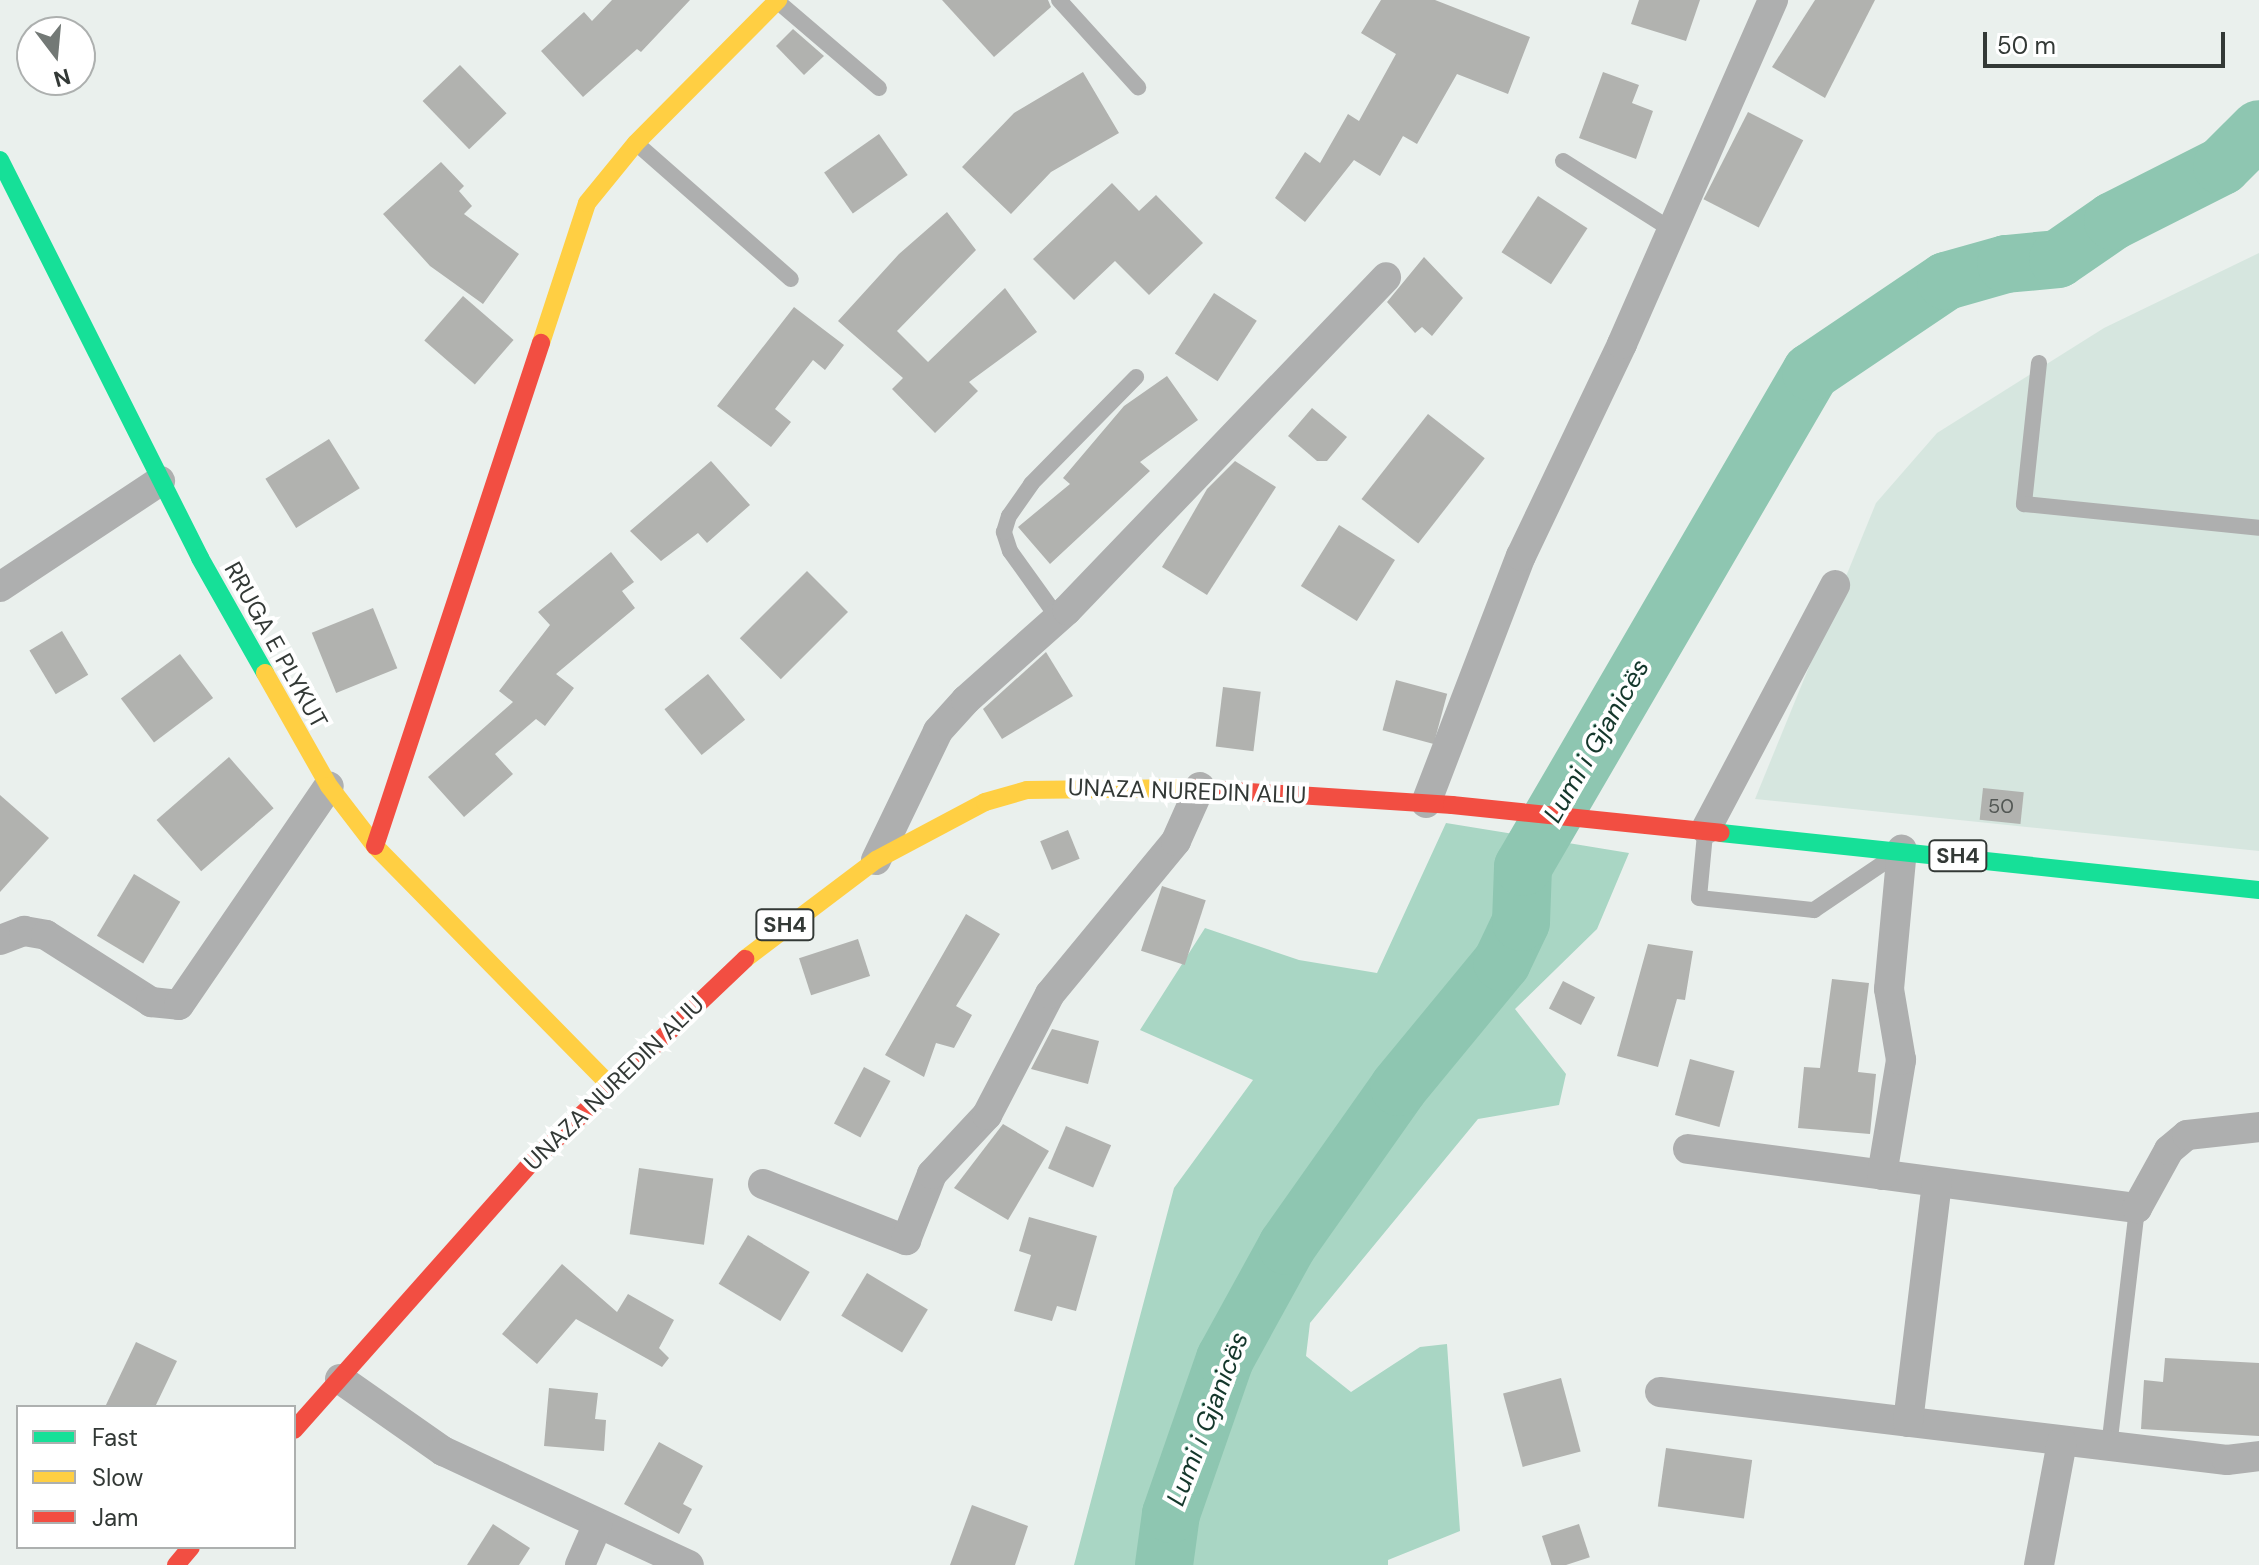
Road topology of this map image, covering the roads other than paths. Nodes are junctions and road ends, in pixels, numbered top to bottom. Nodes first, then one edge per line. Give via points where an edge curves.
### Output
1 (1059, 0) edge
2 (1773, 0) edge
3 (778, 1) edge
4 (1138, 87) dead end
5 (879, 88) dead end
6 (636, 143) junction
7 (0, 160) edge
8 (1563, 161) dead end
9 (1672, 230) junction
10 (1386, 277) dead end
11 (791, 279) dead end
12 (2039, 363) dead end
13 (1136, 377) dead end
14 (160, 481) junction
15 (2259, 528) edge
16 (1835, 585) dead end
17 (0, 587) edge
18 (1058, 618) junction
19 (329, 786) junction
20 (1200, 787) junction
21 (1439, 804) junction
22 (1706, 829) junction
23 (375, 846) junction
24 (1902, 850) junction
25 (876, 860) junction
26 (2259, 890) edge
27 (0, 940) edge
28 (609, 1084) junction
29 (2259, 1127) edge
30 (1688, 1149) dead end
31 (1882, 1175) junction
32 (1937, 1183) junction
33 (763, 1184) dead end
34 (2137, 1208) junction
35 (340, 1379) junction
36 (1660, 1392) dead end
37 (1908, 1422) junction
38 (296, 1428) edge
39 (2062, 1442) junction
40 (2109, 1447) junction
41 (2259, 1456) edge
42 (597, 1526) junction
43 (189, 1549) edge
44 (176, 1565) edge
45 (580, 1565) edge
46 (689, 1565) edge
47 (2039, 1565) edge

1 - 4 lane
2 - 9 street
3 - 5 lane
3 - 6 main road
6 - 11 lane
6 - 23 main road via 606,175 577,223
7 - 14 main road, RRUGA E PLYKUT
8 - 9 lane
9 - 21 street via 1521,556
10 - 18 street
12 - 15 lane via 2024,504
13 - 18 lane via 1031,484 1009,516 1004,532 1010,551
14 - 17 street
14 - 19 main road, RRUGA E PLYKUT
16 - 22 street
18 - 25 street via 938,731
19 - 23 main road, RRUGA E PLYKUT
19 - 27 street via 179,1005 151,1002 36,932
20 - 21 main road, UNAZA NUREDIN ALIU / SH4
20 - 25 main road, UNAZA NUREDIN ALIU / SH4 via 1074,783 1027,790 985,802
20 - 33 street via 1176,841 1050,994 987,1115 932,1174 906,1240
21 - 22 main road, UNAZA NUREDIN ALIU / SH4
22 - 24 main road, UNAZA NUREDIN ALIU / SH4
22 - 24 lane via 1699,898 1814,910
23 - 28 main road, RRUGA E PLYKUT
24 - 26 main road, UNAZA NUREDIN ALIU / SH4
24 - 31 street via 1889,989 1901,1060
25 - 28 main road, UNAZA NUREDIN ALIU / SH4 via 779,930
28 - 35 main road, UNAZA NUREDIN ALIU / SH4
29 - 34 street via 2187,1135 2169,1150
30 - 31 street
31 - 32 street
32 - 34 street
32 - 37 street
34 - 40 lane
35 - 38 main road, UNAZA NUREDIN ALIU / SH4
35 - 42 street via 443,1451
36 - 37 street
37 - 39 street
39 - 40 street
39 - 47 street
40 - 41 street via 2227,1460
42 - 45 street
42 - 46 street
43 - 44 main road

